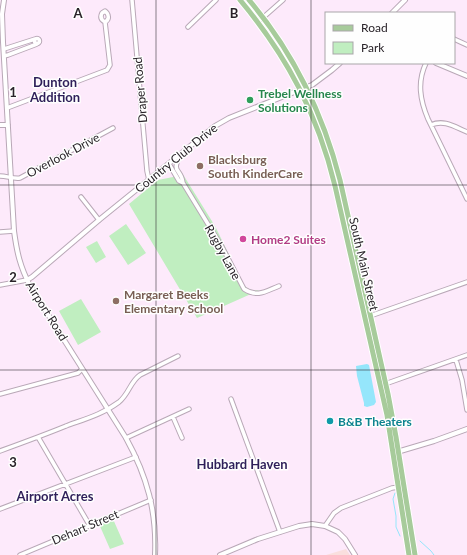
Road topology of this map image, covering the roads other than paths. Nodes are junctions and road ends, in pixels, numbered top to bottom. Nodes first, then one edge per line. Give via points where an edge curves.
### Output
1 (4, 0) edge
2 (132, 0) edge
3 (216, 0) edge
4 (240, 0) edge
5 (249, 0) edge
6 (283, 0) edge
7 (405, 0) edge
8 (393, 12) edge
9 (263, 18) junction
10 (106, 22) dead end
11 (258, 22) junction
12 (188, 27) dead end
13 (455, 39) edge
14 (2, 42) edge
15 (467, 45) edge
16 (4, 49) junction
17 (4, 56) junction
18 (339, 64) edge
19 (426, 64) edge
20 (438, 64) edge
21 (467, 76) edge
22 (306, 88) junction
23 (300, 90) junction
24 (7, 108) junction
25 (0, 125) edge
26 (8, 125) junction
27 (431, 125) junction
28 (113, 128) dead end
29 (467, 132) edge
30 (182, 153) junction
31 (168, 164) junction
32 (0, 176) edge
33 (11, 178) junction
34 (149, 180) junction
35 (182, 184) junction
36 (81, 197) dead end
37 (467, 200) edge
38 (99, 220) junction
39 (14, 231) junction
40 (0, 232) edge
41 (27, 280) junction
42 (467, 282) edge
43 (0, 285) edge
44 (279, 286) dead end
45 (368, 317) junction
46 (467, 355) edge
47 (178, 356) dead end
48 (456, 360) junction
49 (82, 369) junction
50 (383, 385) junction
51 (0, 394) edge
52 (231, 399) dead end
53 (108, 409) junction
54 (189, 409) dead end
55 (467, 410) edge
56 (173, 417) junction
57 (467, 429) edge
58 (38, 437) junction
59 (126, 438) junction
60 (182, 438) dead end
61 (0, 451) edge
62 (396, 452) junction
63 (136, 457) junction
64 (66, 484) junction
65 (401, 487) junction
66 (151, 500) junction
67 (0, 509) edge
68 (90, 526) junction
69 (325, 526) junction
70 (280, 532) junction
71 (20, 555) edge
72 (155, 555) edge
73 (220, 555) edge
74 (355, 555) edge
75 (409, 555) edge
76 (415, 555) edge

1 - 14 street, Airport Road
2 - 34 street, Draper Road
3 - 12 street
4 - 11 main road, South Main Street
5 - 9 main road, South Main Street
6 - 9 street
7 - 8 street
9 - 11 street
9 - 22 main road, South Main Street via 298,71
10 - 24 street via 110,65 107,70
11 - 23 main road, South Main Street via 286,63
13 - 15 street
14 - 16 street, Airport Road
16 - 17 street, Airport Road
16 - 17 street via 39,40 37,44
17 - 24 street, Airport Road
18 - 22 street, Country Club Drive
19 - 27 street via 420,94
20 - 21 street
22 - 23 street, Country Club Drive
22 - 45 main road, South Main Street via 324,128 337,167
23 - 30 street, Country Club Drive via 226,119
23 - 45 main road, South Main Street via 314,120 331,169
24 - 26 street, Airport Road
25 - 26 street
26 - 33 street, Airport Road
27 - 29 street via 445,123
27 - 37 street
28 - 33 street, Overlook Drive via 20,178
30 - 31 street, Country Club Drive
30 - 35 street, Rugby Lane via 176,169
31 - 34 street, Country Club Drive
31 - 35 street, Rugby Lane
32 - 33 street
33 - 39 street, Airport Road
34 - 38 street, Country Club Drive
35 - 44 street, Rugby Lane via 222,247 244,289 255,294
36 - 38 street
38 - 41 street, Country Club Drive
39 - 40 street
39 - 41 street, Airport Road via 18,258
41 - 43 street
41 - 49 street, Airport Road
42 - 45 street
45 - 50 main road, South Main Street
46 - 48 street
47 - 53 street via 136,378 124,398
48 - 50 street
48 - 55 street
49 - 51 street via 78,373
49 - 53 street, Airport Road
50 - 62 main road, South Main Street
52 - 70 street
53 - 58 street
53 - 59 street, Airport Road
54 - 56 street
56 - 59 street
56 - 60 street
57 - 62 street
58 - 61 street
58 - 64 street
59 - 63 street, Airport Road
62 - 65 main road, South Main Street
63 - 64 street
63 - 66 street, Airport Road
64 - 67 street
64 - 68 street
65 - 69 street via 392,488 341,508
65 - 75 main road, South Main Street
65 - 76 main road, South Main Street
66 - 68 street, Dehart Street
66 - 72 street, Airport Road
68 - 71 street, Dehart Street
69 - 70 street via 307,524
69 - 74 street via 341,535
70 - 73 street

